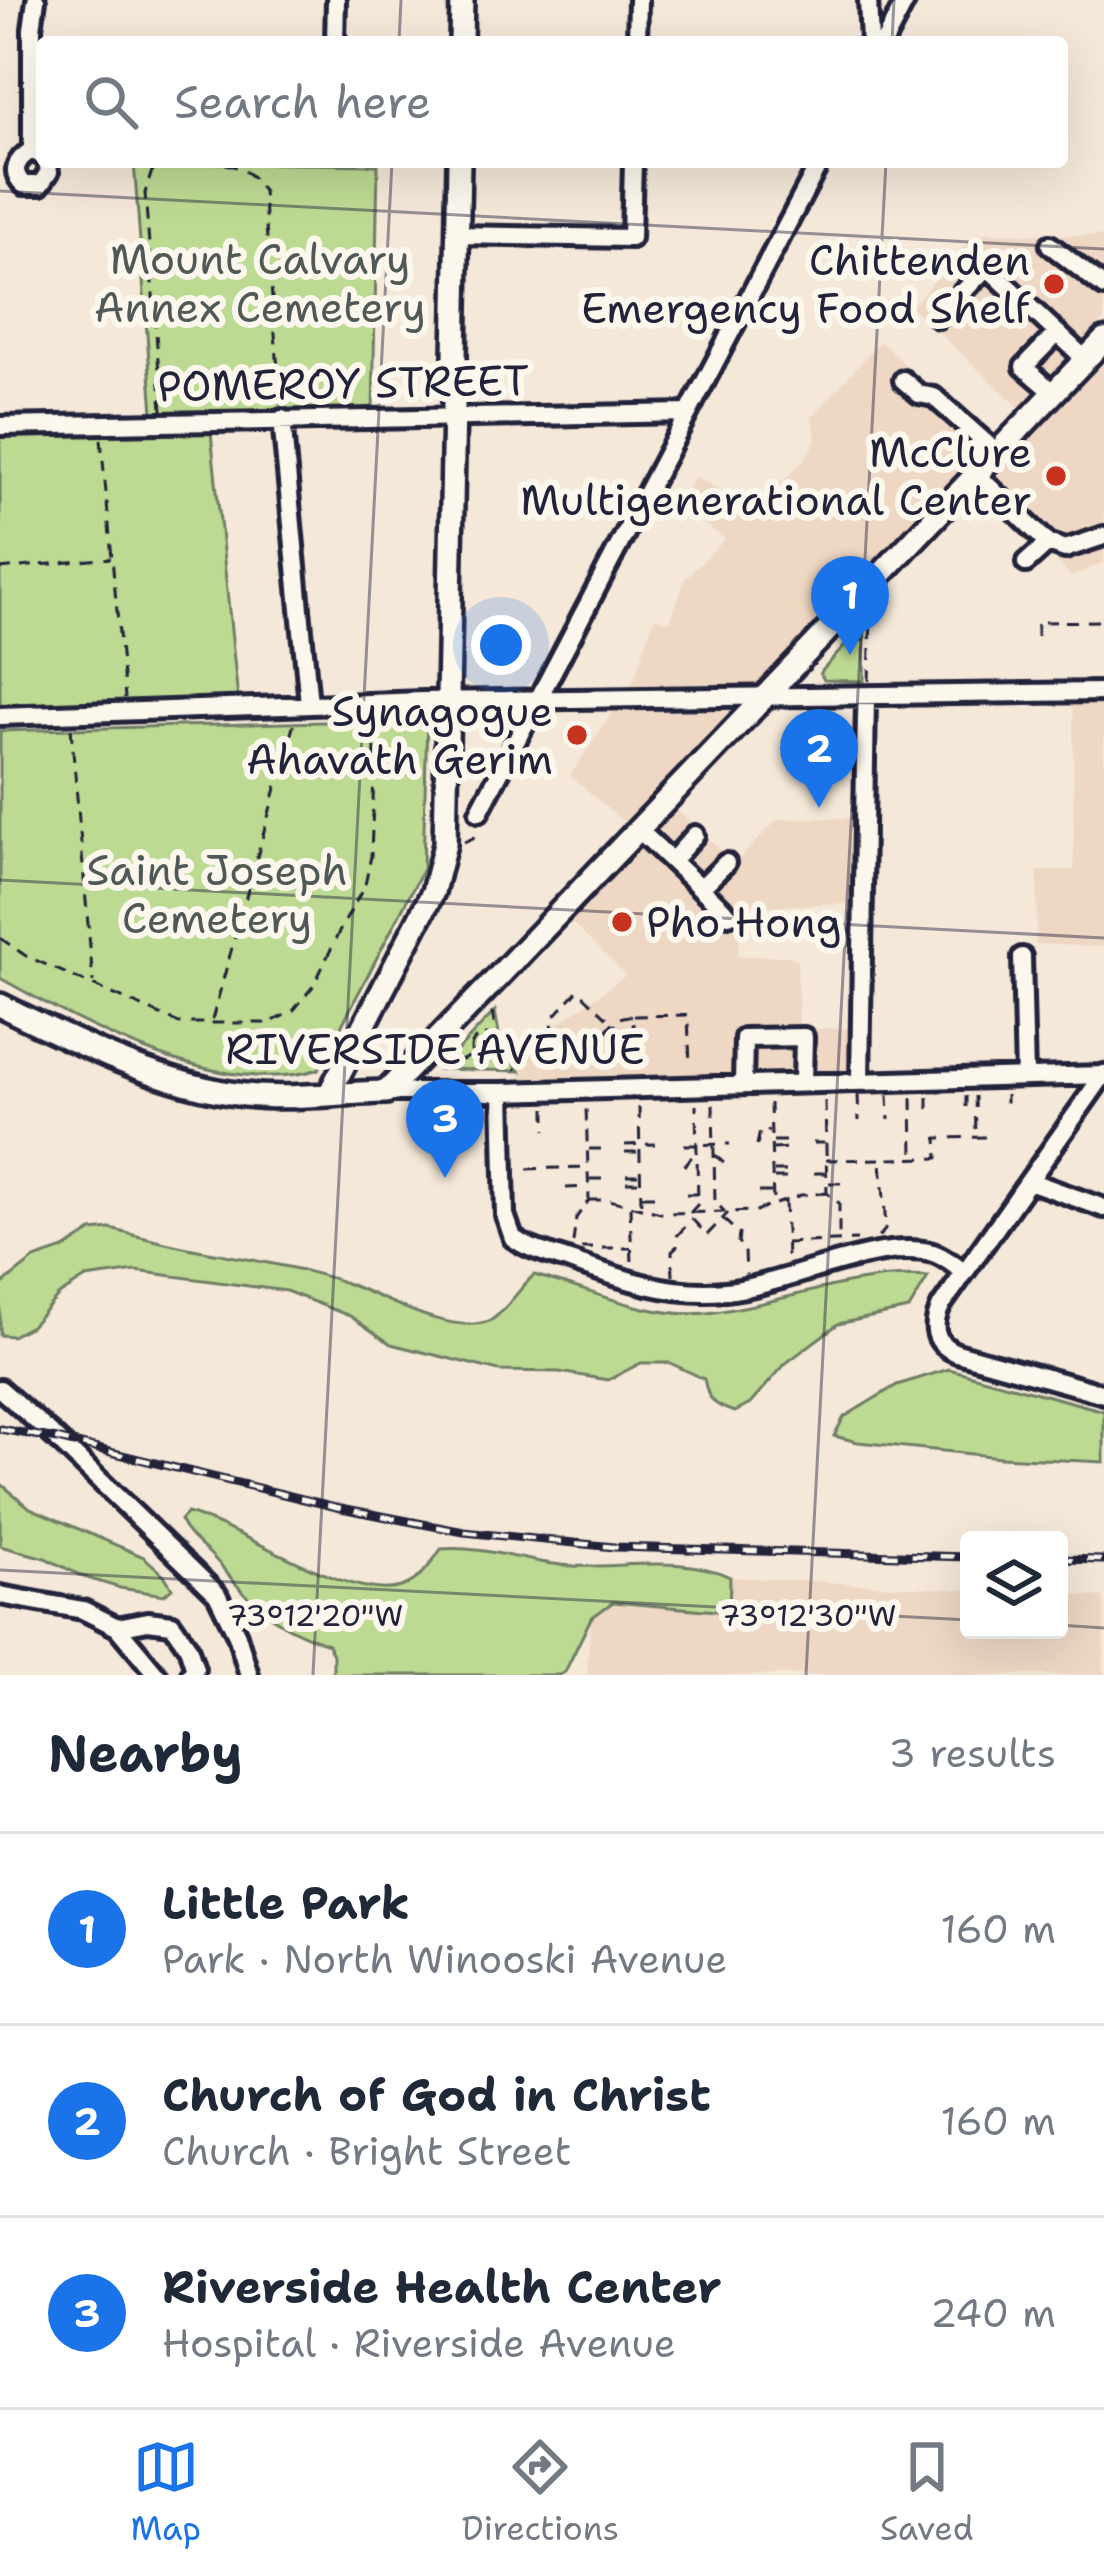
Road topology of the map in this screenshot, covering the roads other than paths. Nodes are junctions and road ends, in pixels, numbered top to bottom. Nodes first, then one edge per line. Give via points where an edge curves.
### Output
1 (36, 0) edge
2 (336, 0) edge
3 (462, 0) edge
4 (638, 0) edge
5 (868, 0) edge
6 (906, 0) edge
7 (335, 36) edge
8 (461, 36) edge
9 (637, 36) edge
10 (869, 36) edge
11 (887, 36) edge
12 (36, 92) edge
13 (459, 168) edge
14 (633, 168) edge
15 (817, 168) edge
16 (457, 235) junction
17 (1050, 245) dead end
18 (1104, 287) edge
19 (938, 318) dead end
20 (1057, 333) junction
21 (1104, 340) edge
22 (1084, 359) junction
23 (903, 380) dead end
24 (1053, 392) junction
25 (687, 412) junction
26 (454, 418) junction
27 (282, 419) junction
28 (0, 426) edge
29 (996, 452) junction
30 (975, 473) junction
31 (1104, 536) edge
32 (1048, 543) junction
33 (1026, 563) dead end
34 (867, 690) junction
35 (1104, 692) edge
36 (764, 698) junction
37 (537, 700) junction
38 (447, 701) junction
39 (302, 704) junction
40 (0, 716) edge
41 (479, 812) road end
42 (638, 829) junction
43 (695, 835) dead end
44 (672, 861) junction
45 (727, 863) dead end
46 (701, 888) junction
47 (729, 915) dead end
48 (1022, 957) dead end
49 (0, 1005) edge
50 (1104, 1074) edge
51 (1025, 1077) junction
52 (859, 1081) junction
53 (803, 1083) junction
54 (743, 1084) junction
55 (386, 1092) junction
56 (502, 1092) junction
57 (329, 1094) junction
58 (1029, 1181) junction
59 (1104, 1208) edge
60 (964, 1272) junction
61 (0, 1389) edge
62 (1104, 1394) edge
63 (0, 1595) edge
64 (117, 1627) junction
65 (147, 1672) edge
66 (190, 1675) edge
67 (249, 1675) edge

1 - 12 street
2 - 7 street
3 - 8 main road
4 - 9 street
5 - 10 street
6 - 11 street
13 - 16 main road
14 - 16 street via 631,238
15 - 25 street
16 - 26 main road
17 - 18 street
19 - 20 street via 987,267
20 - 22 street
20 - 24 street via 1024,367
21 - 22 main road
22 - 24 main road
23 - 29 street
24 - 29 main road
25 - 26 street, POMEROY STREET
25 - 37 street
26 - 27 street, POMEROY STREET
26 - 38 main road
27 - 28 street, POMEROY STREET
27 - 39 street
29 - 30 main road
30 - 32 street
30 - 36 main road
31 - 32 street via 1065,549
32 - 33 street
34 - 35 street
34 - 36 street
34 - 52 street
36 - 37 street
36 - 42 main road
37 - 38 street
37 - 41 street
38 - 39 street
38 - 57 main road via 445,844 433,892
39 - 40 street
42 - 44 street
42 - 55 main road
43 - 44 street
44 - 46 street
45 - 46 street
46 - 47 street
48 - 51 street
49 - 57 main road, RIVERSIDE AVENUE via 190,1085 261,1096
50 - 51 street, RIVERSIDE AVENUE
50 - 58 street
51 - 52 street, RIVERSIDE AVENUE
52 - 53 street, RIVERSIDE AVENUE
53 - 54 street, RIVERSIDE AVENUE
53 - 54 street via 804,1037 784,1037 743,1038
54 - 56 street, RIVERSIDE AVENUE
55 - 56 street, RIVERSIDE AVENUE
55 - 57 main road, RIVERSIDE AVENUE
56 - 60 street via 506,1215 513,1238 529,1247 632,1281 698,1292 913,1251
58 - 59 street
58 - 60 street
60 - 62 street via 941,1306 940,1342
61 - 67 street via 217,1594
63 - 64 street via 83,1610
64 - 65 street
64 - 66 street via 172,1624 188,1647

